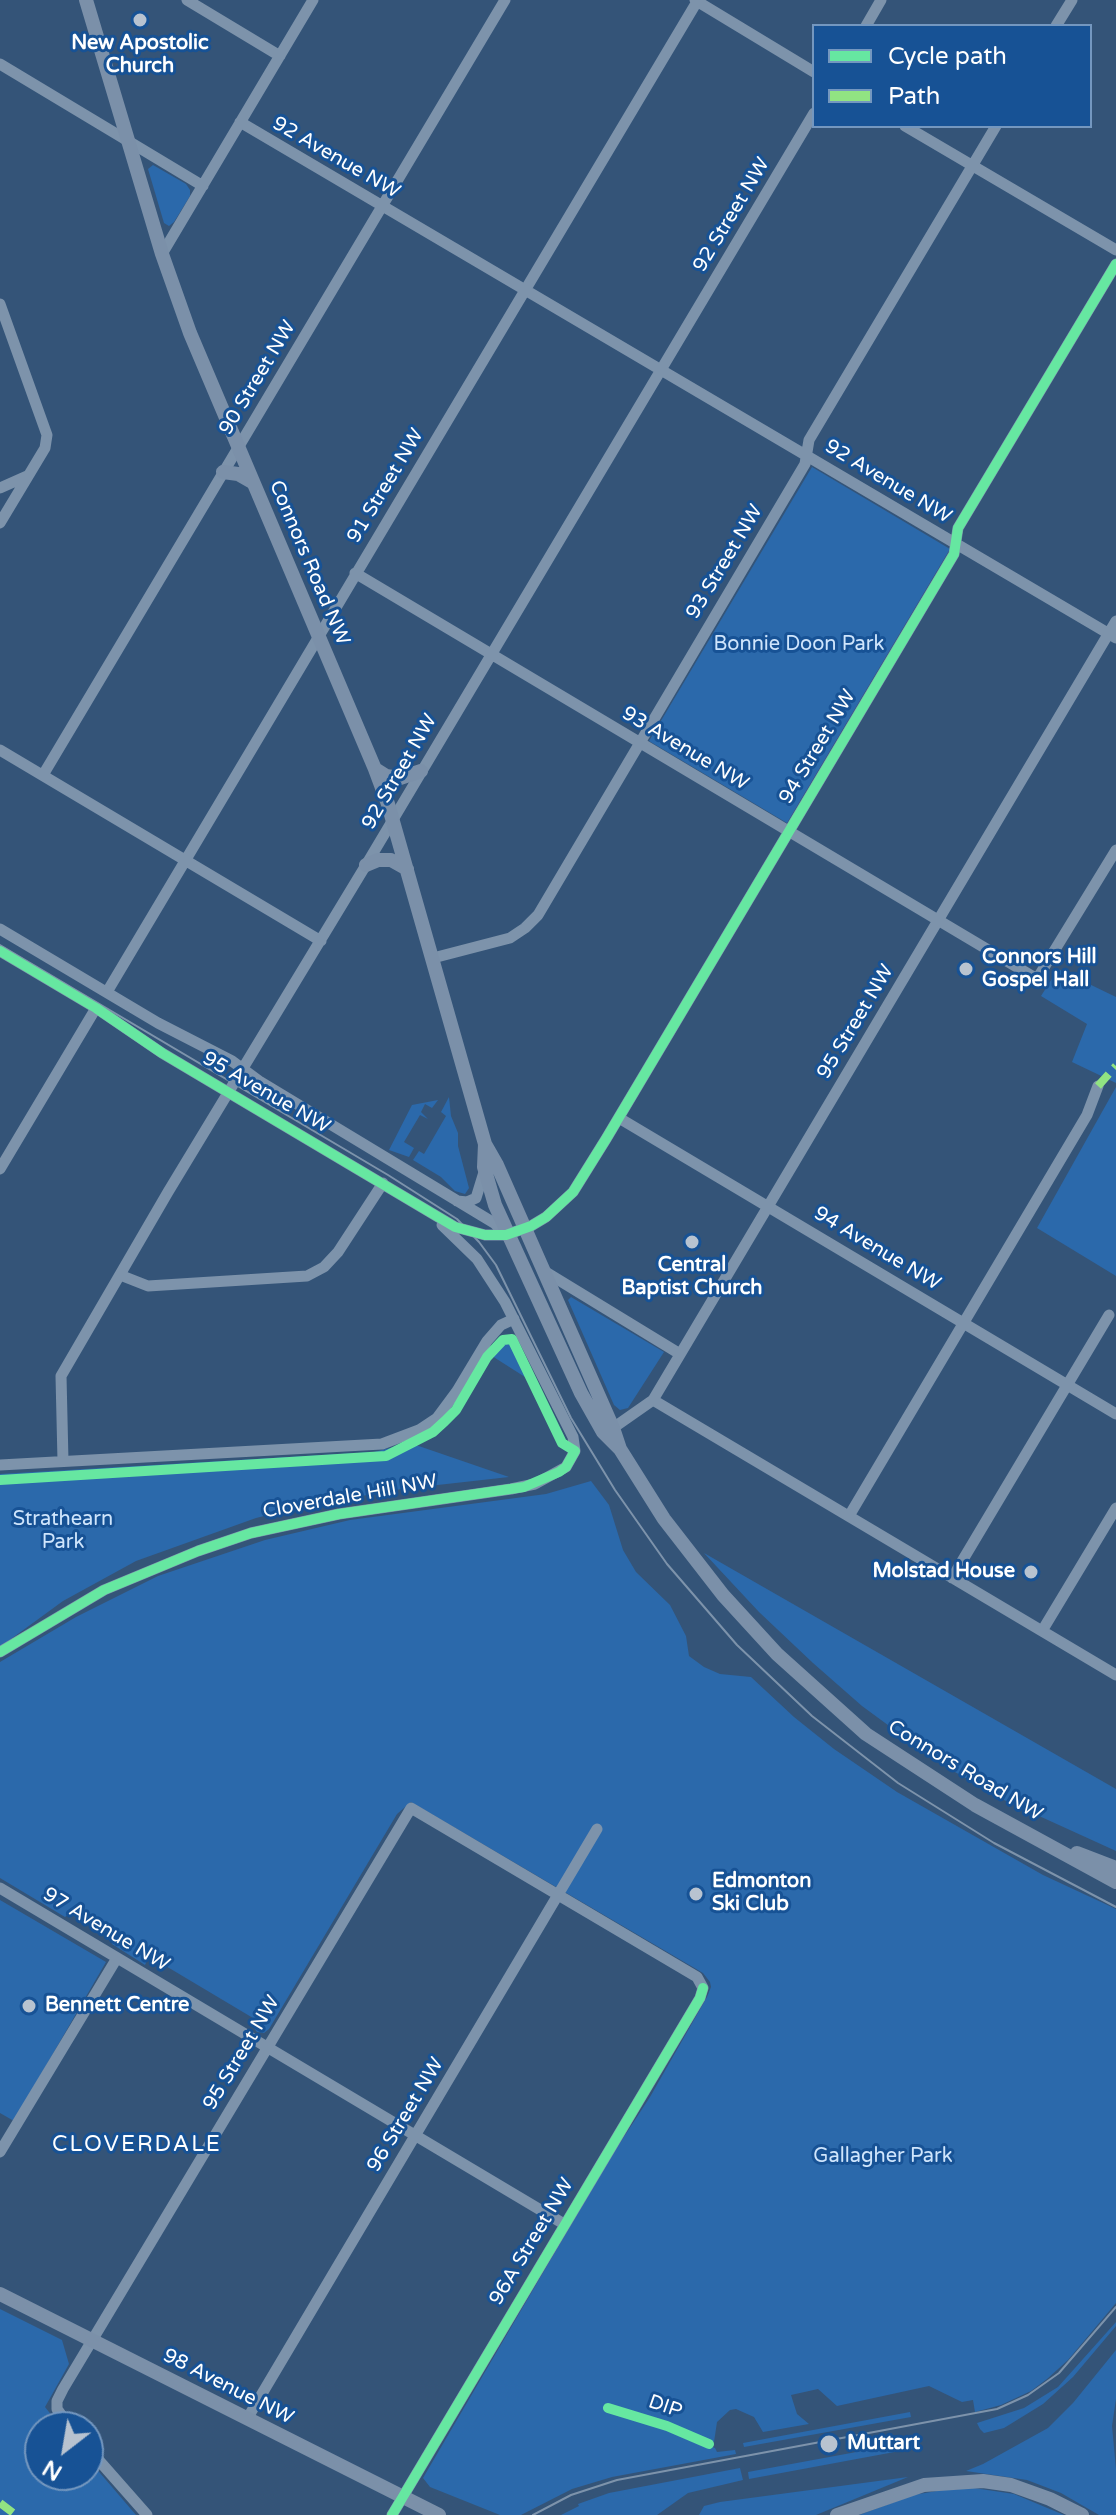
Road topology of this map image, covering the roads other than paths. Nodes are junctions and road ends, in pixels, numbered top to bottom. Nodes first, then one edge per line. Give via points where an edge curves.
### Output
1 (86, 0) edge
2 (187, 0) edge
3 (313, 0) edge
4 (505, 0) edge
5 (697, 0) edge
6 (881, 0) edge
7 (1072, 0) edge
8 (867, 24) edge
9 (1057, 24) edge
10 (280, 56) junction
11 (0, 64) edge
12 (812, 71) edge
13 (812, 116) edge
14 (240, 122) junction
15 (908, 128) edge
16 (995, 128) edge
17 (128, 141) junction
18 (973, 166) junction
19 (203, 186) junction
20 (382, 206) junction
21 (1116, 250) edge
22 (162, 254) junction
23 (1116, 264) edge
24 (525, 290) junction
25 (0, 304) edge
26 (660, 370) junction
27 (238, 447) junction
28 (806, 455) junction
29 (223, 472) junction
30 (28, 475) junction
31 (254, 484) junction
32 (0, 488) edge
33 (1, 517) edge
34 (955, 543) junction
35 (355, 573) junction
36 (1116, 621) edge
37 (318, 636) junction
38 (1112, 636) edge
39 (490, 654) junction
40 (639, 743) junction
41 (0, 750) edge
42 (375, 769) junction
43 (421, 771) junction
44 (43, 775) junction
45 (393, 821) junction
46 (789, 831) junction
47 (1116, 850) edge
48 (186, 860) junction
49 (366, 865) junction
50 (407, 869) junction
51 (937, 920) junction
52 (0, 929) edge
53 (321, 941) junction
54 (0, 951) edge
55 (433, 958) junction
56 (107, 992) junction
57 (96, 1008) junction
58 (243, 1070) junction
59 (1098, 1086) dead end
60 (230, 1093) junction
61 (619, 1118) junction
62 (485, 1144) junction
63 (484, 1167) junction
64 (0, 1169) edge
65 (383, 1183) junction
66 (456, 1201) junction
67 (417, 1204) junction
68 (768, 1206) junction
69 (524, 1229) junction
70 (506, 1235) junction
71 (543, 1271) junction
72 (120, 1275) junction
73 (1109, 1315) dead end
74 (514, 1319) junction
75 (964, 1322) junction
76 (680, 1354) junction
77 (1067, 1384) junction
78 (653, 1400) junction
79 (1116, 1414) edge
80 (613, 1428) junction
81 (620, 1449) junction
82 (575, 1451) joint
83 (63, 1461) junction
84 (0, 1465) edge
85 (1116, 1508) edge
86 (849, 1516) junction
87 (952, 1578) junction
88 (1042, 1631) junction
89 (0, 1652) edge
90 (1116, 1675) edge
91 (597, 1829) dead end
92 (1039, 1839) junction
93 (1116, 1868) edge
94 (1116, 1882) edge
95 (0, 1888) edge
96 (558, 1895) junction
97 (117, 1958) junction
98 (267, 2046) junction
99 (415, 2135) junction
100 (0, 2152) edge
101 (564, 2224) junction
102 (0, 2294) edge
103 (92, 2340) junction
104 (58, 2411) edge
105 (247, 2419) junction
106 (104, 2466) edge
107 (403, 2497) junction
108 (147, 2515) edge
109 (392, 2515) edge
110 (439, 2515) edge
111 (837, 2515) edge
112 (1082, 2515) edge

1 - 17 main road, Connors Road NW
2 - 10 street
3 - 10 street
4 - 20 street, 90 Street NW
5 - 12 street
5 - 24 street, 91 Street NW
6 - 8 street
7 - 9 street
10 - 14 street
11 - 17 street
13 - 26 street, 92 Street NW
14 - 19 street
14 - 20 street, 92 Avenue NW
15 - 18 street
16 - 18 street, 93 Street NW
17 - 19 street
17 - 22 main road, Connors Road NW
18 - 21 street
18 - 28 street, 93 Street NW via 809,440
19 - 22 street
20 - 24 street, 92 Avenue NW
20 - 27 street, 90 Street NW
22 - 27 main road, Connors Road NW
23 - 34 street, 94 Street NW via 958,528
24 - 26 street, 92 Avenue NW
24 - 35 street, 91 Street NW
25 - 30 street via 47,435
26 - 28 street, 92 Avenue NW
26 - 39 street, 92 Street NW
27 - 29 street, 90 Street NW
27 - 31 main road, Connors Road NW
28 - 34 street, 92 Avenue NW
28 - 40 street, 93 Street NW
29 - 31 main road
29 - 44 street, 90 Street NW
30 - 32 street
30 - 33 street
31 - 37 main road, Connors Road NW
34 - 38 street, 92 Avenue NW
34 - 46 street, 94 Street NW via 954,554
35 - 37 street, 91 Street NW
35 - 39 street, 93 Avenue NW
36 - 38 street, 95 Street NW
37 - 42 main road, Connors Road NW
37 - 48 street, 91 Street NW
38 - 51 street, 95 Street NW
39 - 40 street, 93 Avenue NW
39 - 43 street, 92 Street NW
40 - 46 street, 93 Avenue NW
40 - 55 street, 93 Street NW via 532,922 502,941
41 - 44 street
42 - 43 main road via 393,777
42 - 45 main road, Connors Road NW
43 - 45 street, 92 Street NW
44 - 48 street
45 - 49 street, 92 Street NW
45 - 50 main road, Connors Road NW
46 - 51 street, 93 Avenue NW
46 - 61 street, 94 Street NW
47 - 51 street, 93 Avenue NW via 1037,979
48 - 53 street
48 - 56 street, 91 Street NW
49 - 50 main road via 391,860
49 - 53 street, 92 Street NW
50 - 55 main road, Connors Road NW
51 - 68 street, 95 Street NW
52 - 56 street, 95 Avenue NW
53 - 58 street, 92 Street NW
54 - 57 street, 95 Avenue NW
55 - 62 main road, Connors Road NW
56 - 58 street, 95 Avenue NW
57 - 60 street, 95 Avenue NW
57 - 64 street
58 - 60 street, 92 Street NW
58 - 66 street, 95 Avenue NW
59 - 75 street via 1087,1115
60 - 65 street, 95 Avenue NW
60 - 72 street, 92 Street NW
61 - 68 street, 94 Avenue NW
61 - 69 street, 94 Street NW via 573,1192
62 - 63 main road, Connors Road NW
62 - 69 main road, Connors Road NW
63 - 66 street via 476,1198
63 - 70 main road, Connors Road NW
65 - 67 street, 95 Avenue NW
65 - 72 street via 338,1252 307,1276 148,1286
66 - 70 street, 95 Avenue NW
67 - 70 street, 95 Avenue NW via 463,1230
67 - 74 street, 95 Avenue NW via 467,1248
68 - 75 street, 94 Avenue NW
68 - 76 street, 95 Street NW
69 - 70 street, 95 Avenue NW
69 - 71 main road, Connors Road NW
70 - 81 main road, Connors Road NW via 581,1393 603,1432
71 - 76 street
71 - 80 main road, Connors Road NW
72 - 83 street, 92 Street NW via 61,1376
73 - 77 street
74 - 82 street, 95 Avenue NW via 573,1437
74 - 83 street via 495,1332 437,1418 399,1439
75 - 77 street, 94 Avenue NW
75 - 86 street
76 - 78 street, 95 Street NW
77 - 79 street, 94 Avenue NW
77 - 87 street
78 - 80 street, 95 Street NW
78 - 86 street
80 - 81 main road, Connors Road NW
81 - 92 main road, Connors Road NW via 691,1556 802,1677 895,1755
82 - 89 street, Cloverdale Hill NW via 559,1472 524,1487 339,1514 198,1551 104,1590
83 - 84 street
85 - 88 street
86 - 87 street
87 - 88 street
88 - 90 street
91 - 96 street, 96 Street NW
92 - 93 main road, Connors Road NW
92 - 94 main road, Connors Road NW
95 - 97 street, 97 Avenue NW
96 - 98 street, 95 Street NW via 411,1808
96 - 99 street, 96 Street NW
96 - 101 street, 96A Street NW via 697,1977 703,1988
97 - 98 street, 97 Avenue NW
97 - 100 street
98 - 99 street, 97 Avenue NW
98 - 103 street, 95 Street NW
99 - 101 street, 97 Avenue NW
99 - 105 street, 96 Street NW
101 - 107 street, 96A Street NW
102 - 103 main road, 98 Avenue NW
103 - 104 street, 95 Street NW via 57,2401
103 - 105 main road, 98 Avenue NW
105 - 107 main road, 98 Avenue NW
106 - 108 street
107 - 109 street, 96A Street NW
107 - 110 main road, 98 Avenue NW
111 - 112 main road via 924,2485 983,2481 1011,2485

